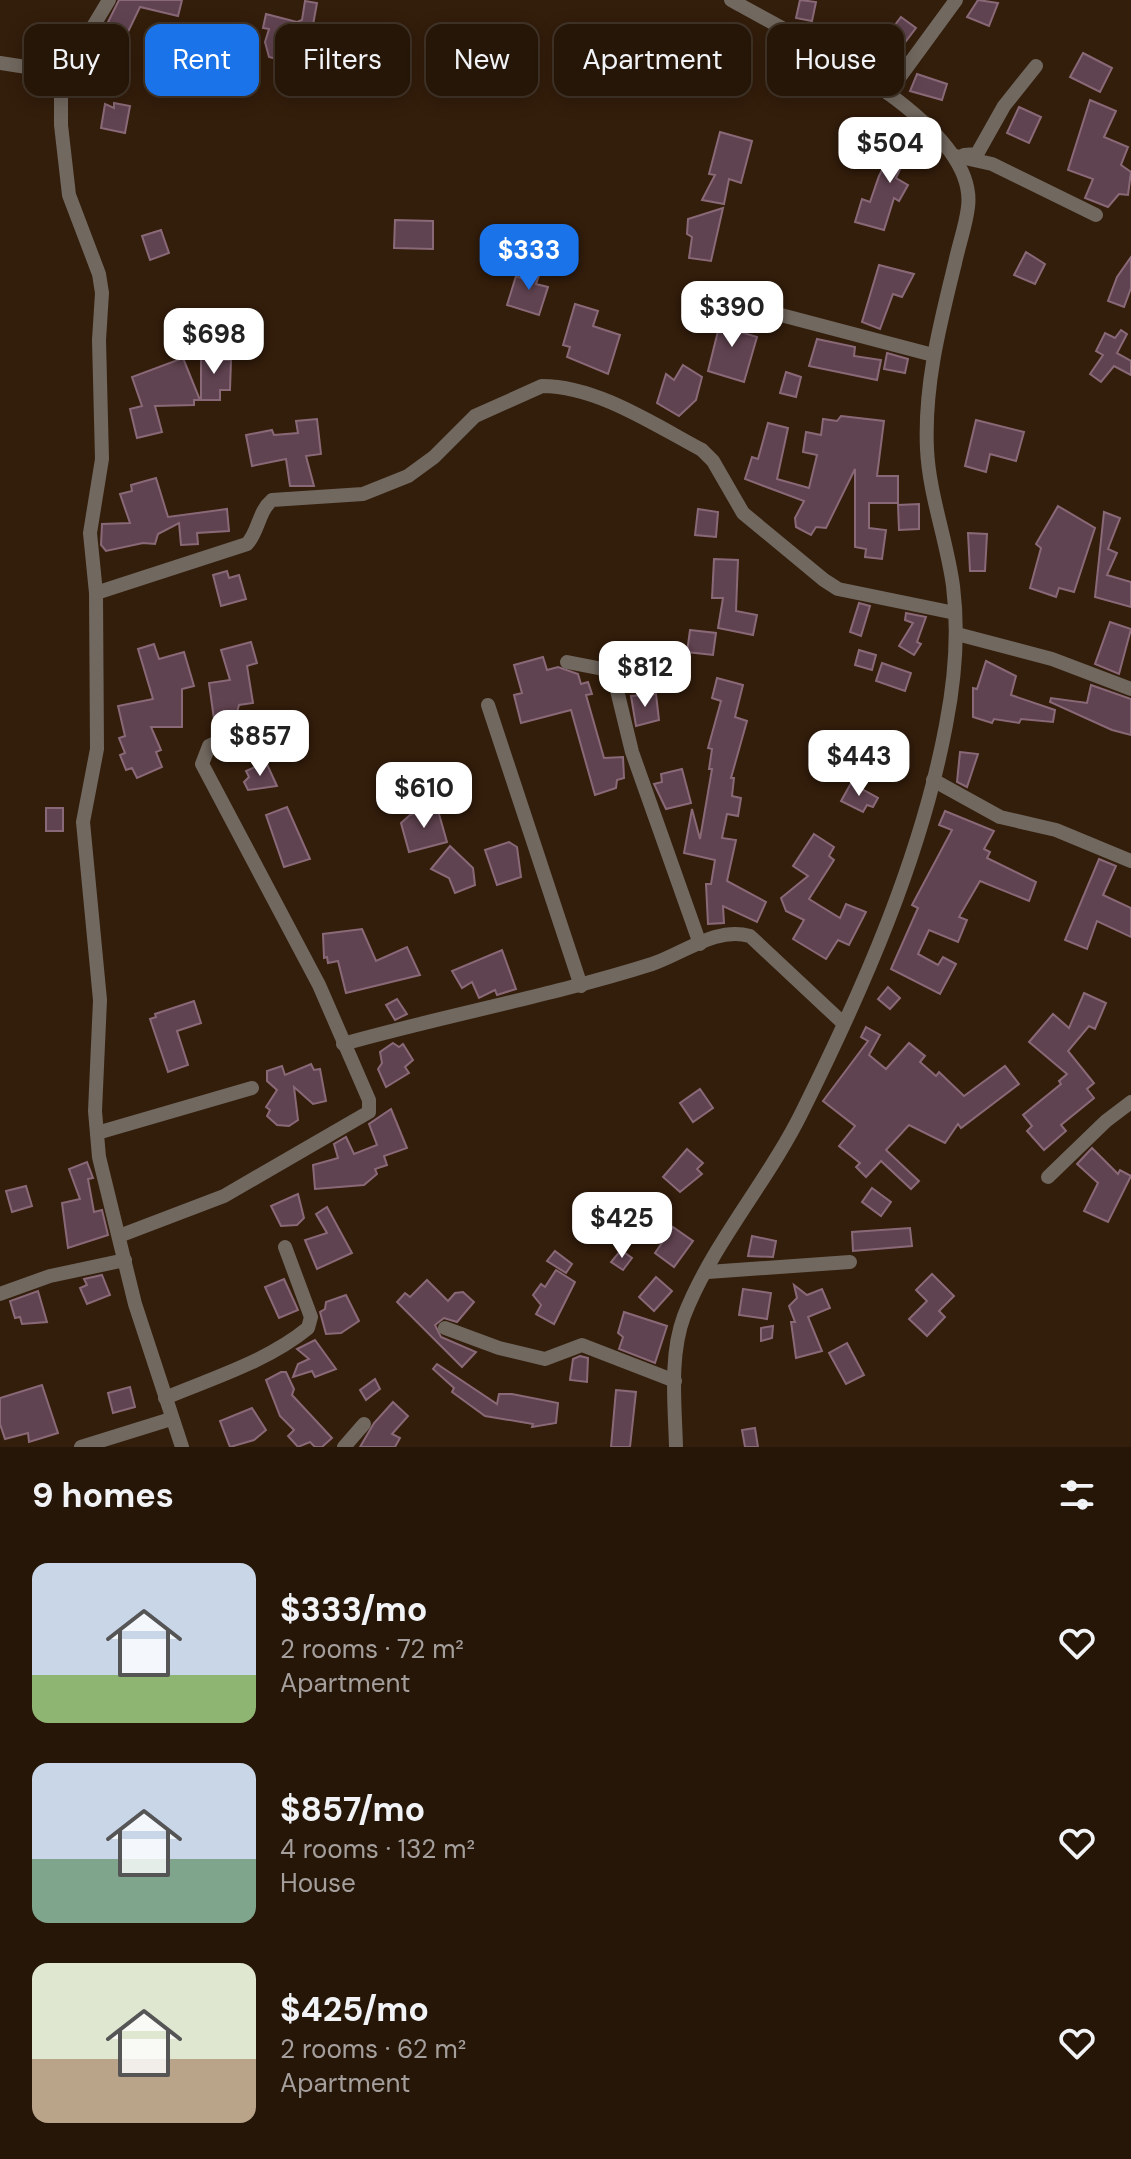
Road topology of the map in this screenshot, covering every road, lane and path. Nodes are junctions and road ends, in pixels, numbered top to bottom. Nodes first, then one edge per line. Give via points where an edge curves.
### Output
1 (109, 0) edge
2 (731, 0) edge
3 (956, 0) edge
4 (95, 24) edge
5 (772, 24) edge
6 (0, 63) edge
7 (1036, 66) dead end
8 (24, 67) edge
9 (904, 71) edge
10 (63, 96) edge
11 (892, 96) edge
12 (956, 156) junction
13 (1096, 215) dead end
14 (751, 307) dead end
15 (933, 355) junction
16 (96, 593) junction
17 (955, 613) junction
18 (957, 634) junction
19 (567, 662) dead end
20 (1131, 689) edge
21 (488, 705) dead end
22 (247, 729) dead end
23 (933, 780) junction
24 (1131, 861) edge
25 (700, 944) junction
26 (581, 986) junction
27 (843, 1023) junction
28 (343, 1044) junction
29 (252, 1088) dead end
30 (1131, 1102) edge
31 (97, 1133) junction
32 (1048, 1177) dead end
33 (119, 1236) junction
34 (285, 1247) dead end
35 (125, 1260) junction
36 (850, 1262) dead end
37 (708, 1272) junction
38 (0, 1294) edge
39 (445, 1328) dead end
40 (675, 1381) junction
41 (165, 1398) junction
42 (171, 1419) junction
43 (364, 1424) dead end
44 (81, 1447) edge
45 (182, 1447) edge
46 (344, 1447) edge
47 (676, 1447) edge

1 - 4 street
2 - 5 street
3 - 9 street
6 - 8 street
7 - 12 street via 1004,106 977,154
10 - 16 street via 69,195 102,293 102,459 90,533
11 - 12 street
12 - 13 street via 992,164
12 - 15 street via 966,172 968,207
14 - 15 street
15 - 17 street via 927,450
16 - 17 street via 247,544 272,500 363,494 408,476 475,416 553,386 592,396 702,450 743,513 838,589
16 - 31 street via 97,749 83,822 100,1000
17 - 18 street
18 - 20 street via 1052,659
18 - 23 street via 946,727
19 - 25 street via 603,669 615,682 632,752
21 - 26 street
22 - 28 street via 209,746 202,764 319,985
23 - 24 street via 1000,817 1056,830
23 - 27 street via 881,938
25 - 26 street
25 - 27 street via 733,933 750,936
26 - 28 street
27 - 37 street via 802,1112
28 - 33 street via 369,1100 369,1112 224,1196
29 - 31 street
30 - 32 street
31 - 33 street
33 - 35 street
34 - 41 street via 311,1317 308,1328 241,1366
35 - 38 street via 50,1276
35 - 41 street
36 - 37 street
37 - 40 street via 684,1316
39 - 40 street via 545,1359 582,1345
40 - 47 street
41 - 42 street
42 - 44 street
42 - 45 street
43 - 46 street

